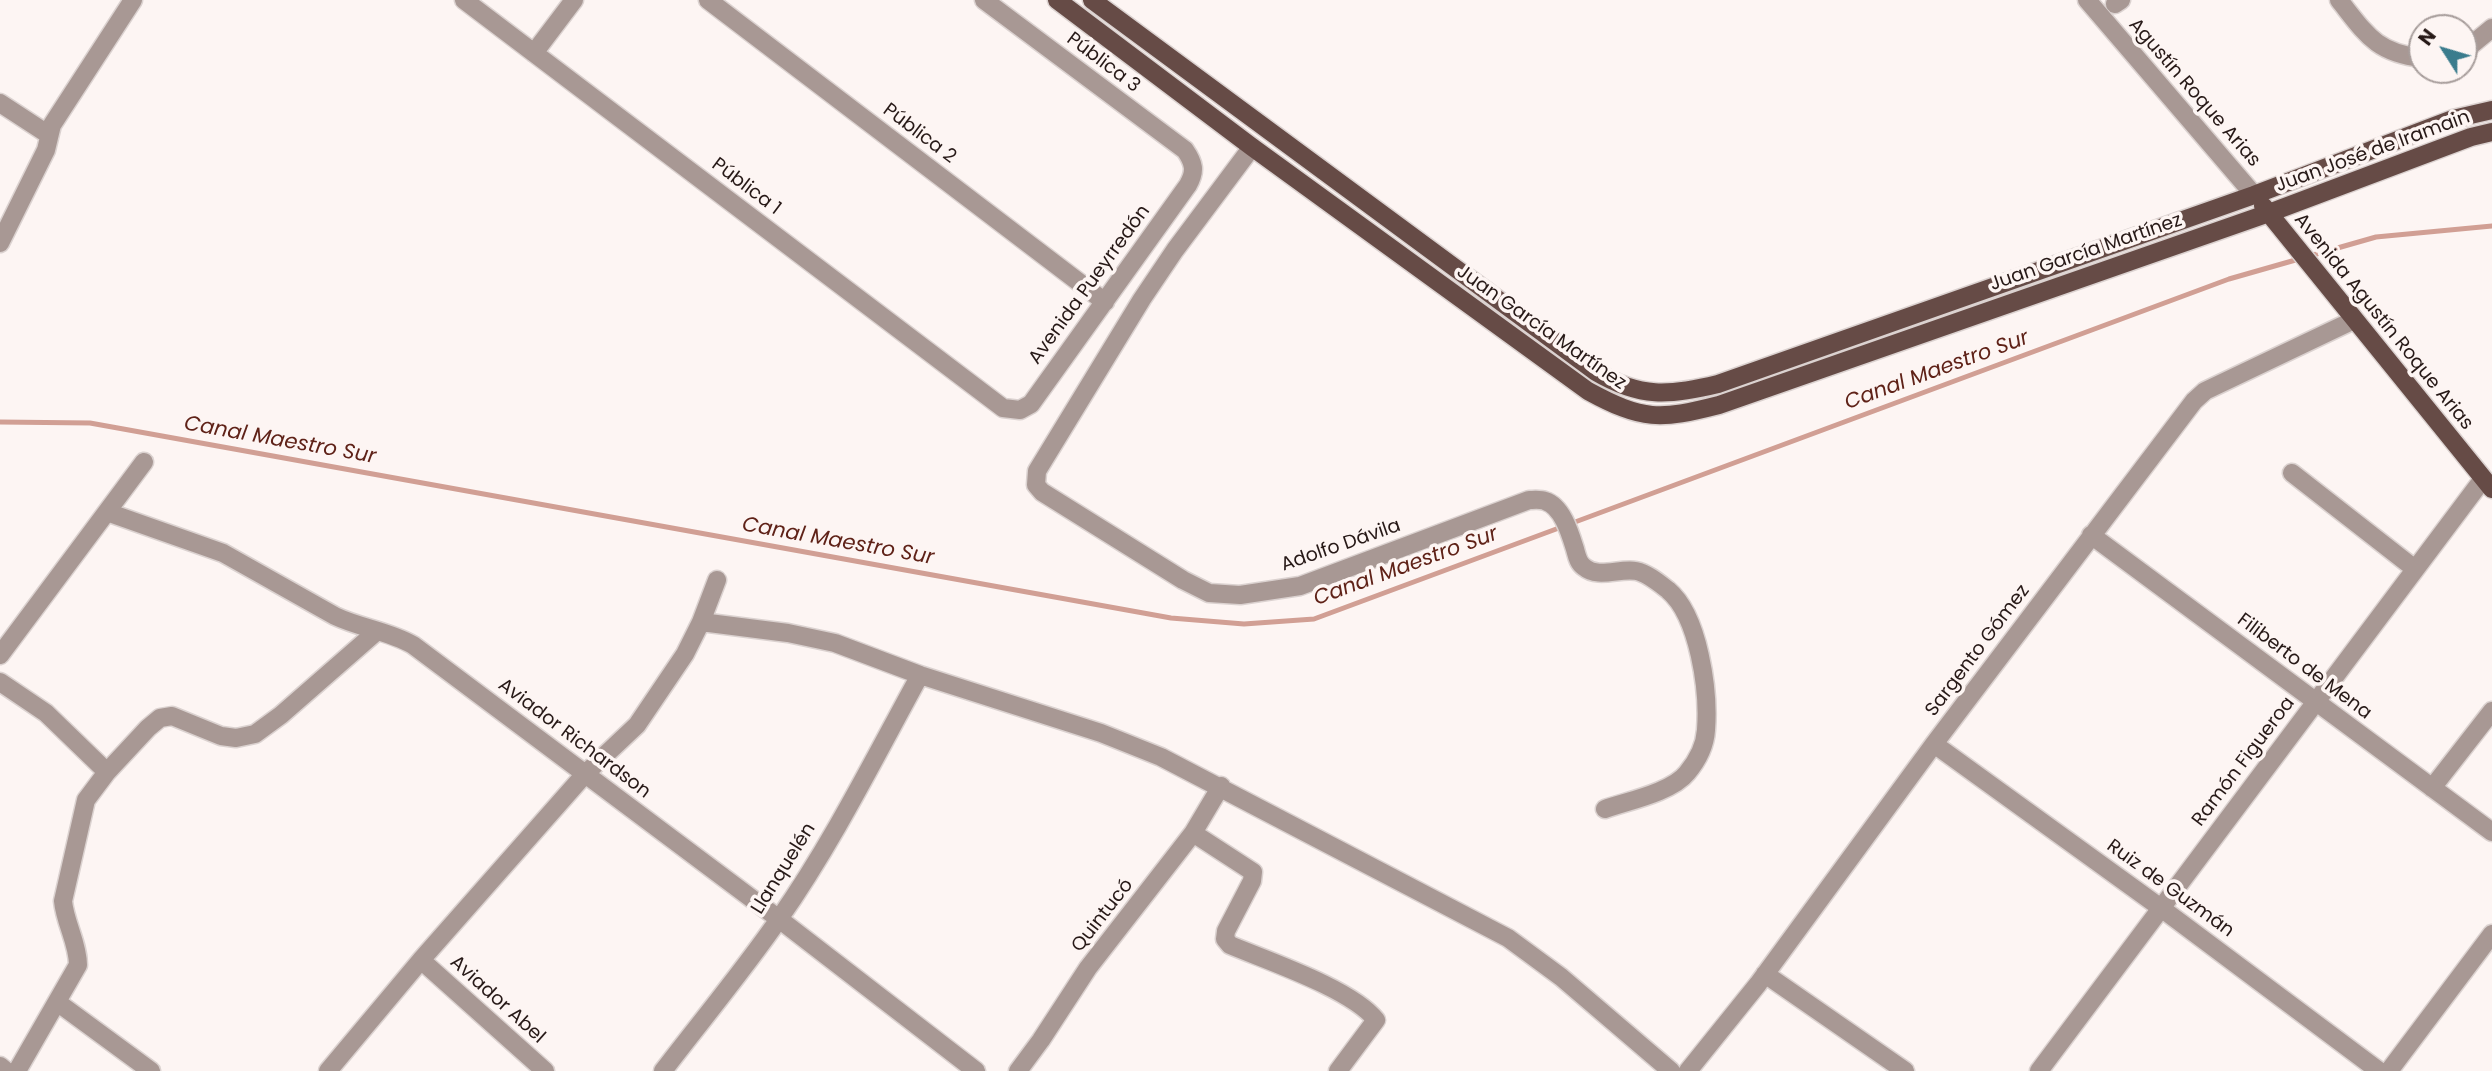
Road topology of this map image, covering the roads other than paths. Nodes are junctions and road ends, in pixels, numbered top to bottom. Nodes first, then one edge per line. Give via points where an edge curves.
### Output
1 (133, 0) edge
2 (464, 0) edge
3 (574, 0) edge
4 (708, 0) edge
5 (984, 0) edge
6 (1056, 0) edge
7 (1092, 0) edge
8 (2087, 0) edge
9 (2339, 0) edge
10 (2492, 28) edge
11 (2478, 40) edge
12 (534, 53) junction
13 (2408, 57) edge
14 (0, 103) edge
15 (2492, 110) edge
16 (2492, 132) edge
17 (50, 135) junction
18 (1252, 147) junction
19 (1193, 163) joint
20 (2254, 195) junction
21 (2269, 213) junction
22 (0, 243) edge
23 (1105, 302) junction
24 (2354, 320) junction
25 (1003, 408) joint
26 (144, 462) dead end
27 (2292, 473) dead end
28 (2487, 484) edge
29 (107, 512) junction
30 (2091, 535) junction
31 (2415, 569) junction
32 (717, 580) dead end
33 (701, 622) junction
34 (376, 632) junction
35 (0, 655) edge
36 (920, 675) junction
37 (0, 682) edge
38 (2315, 703) junction
39 (2492, 711) edge
40 (1934, 744) junction
41 (107, 772) junction
42 (586, 774) junction
43 (1221, 786) junction
44 (2432, 788) junction
45 (1605, 809) dead end
46 (2492, 832) edge
47 (1193, 833) junction
48 (2161, 908) junction
49 (779, 919) junction
50 (2492, 934) edge
51 (421, 960) junction
52 (1765, 974) junction
53 (57, 1002) junction
54 (0, 1066) edge
55 (6, 1071) edge
56 (17, 1071) edge
57 (150, 1071) edge
58 (328, 1071) edge
59 (545, 1071) edge
60 (663, 1071) edge
61 (976, 1071) edge
62 (1018, 1071) edge
63 (1338, 1071) edge
64 (1671, 1071) edge
65 (1688, 1071) edge
66 (1905, 1071) edge
67 (2039, 1071) edge
68 (2379, 1071) edge
69 (2389, 1071) edge

1 - 17 street via 52,125
2 - 12 street, Pública 1
3 - 12 street
4 - 23 street, Pública 2
5 - 19 street, Pública 3 via 1185,150
6 - 18 main road, Juan García Martínez
7 - 20 main road, Juan García Martínez via 1596,372 1649,393 1718,384
8 - 20 street, Agustín Roque Arias
9 - 13 street via 2380,47
10 - 11 street
12 - 25 street, Pública 1
14 - 17 street
15 - 20 main road, Juan José de Iramain via 2454,119
16 - 21 main road, Juan José de Iramain
17 - 22 street
18 - 21 main road, Juan García Martínez via 1588,391 1647,416 1682,415 1719,405
18 - 45 street, Adolfo Dávila via 1142,299 1037,471 1035,485 1183,580 1209,593 1240,595 1300,586 1529,500 1545,501 1562,517 1578,562 1586,570 1636,571 1669,591 1684,607 1704,680 1706,731 1700,754 1686,775 1670,786
19 - 23 street, Avenida Pueyrredón via 1188,185
20 - 21 main road, Agustín Roque Arias
21 - 24 main road, Avenida Agustín Roque Arias
23 - 25 street, Avenida Pueyrredón via 1031,404 1020,410
24 - 28 main road, Avenida Agustín Roque Arias
24 - 30 street, Sargento Gómez via 2205,391
26 - 29 street
27 - 31 street
28 - 31 street, Ramón Figueroa
29 - 34 street, Aviador Richardson via 223,553 335,616
29 - 35 street
30 - 38 street, Filiberto de Mena
30 - 40 street, Sargento Gómez
31 - 38 street, Ramón Figueroa
32 - 33 street
33 - 36 street via 810,636
33 - 42 street via 637,725
34 - 41 street via 255,734 221,736 172,716 160,718
34 - 42 street, Aviador Richardson via 413,645
36 - 43 street via 1101,733
36 - 49 street, Llanquelén via 849,805
37 - 41 street via 46,713
38 - 44 street, Filiberto de Mena
38 - 48 street, Ramón Figueroa
39 - 44 street
40 - 48 street, Ruiz de Guzmán
40 - 52 street, Sargento Gómez
41 - 53 street via 86,800 63,901 78,965
42 - 49 street, Aviador Richardson
42 - 51 street
43 - 47 street, Quintucó
43 - 64 street via 1508,938
44 - 46 street, Filiberto de Mena
47 - 62 street, Quintucó via 1088,968
47 - 63 street via 1253,872 1226,931 1230,945 1341,992 1376,1020
48 - 67 street, Ramón Figueroa
48 - 68 street, Ruiz de Guzmán
49 - 60 street, Llanquelén
49 - 61 street, Aviador Richardson
50 - 69 street
51 - 58 street
51 - 59 street, Aviador Abel
52 - 65 street, Sargento Gómez
52 - 66 street
53 - 56 street
53 - 57 street
54 - 55 street

